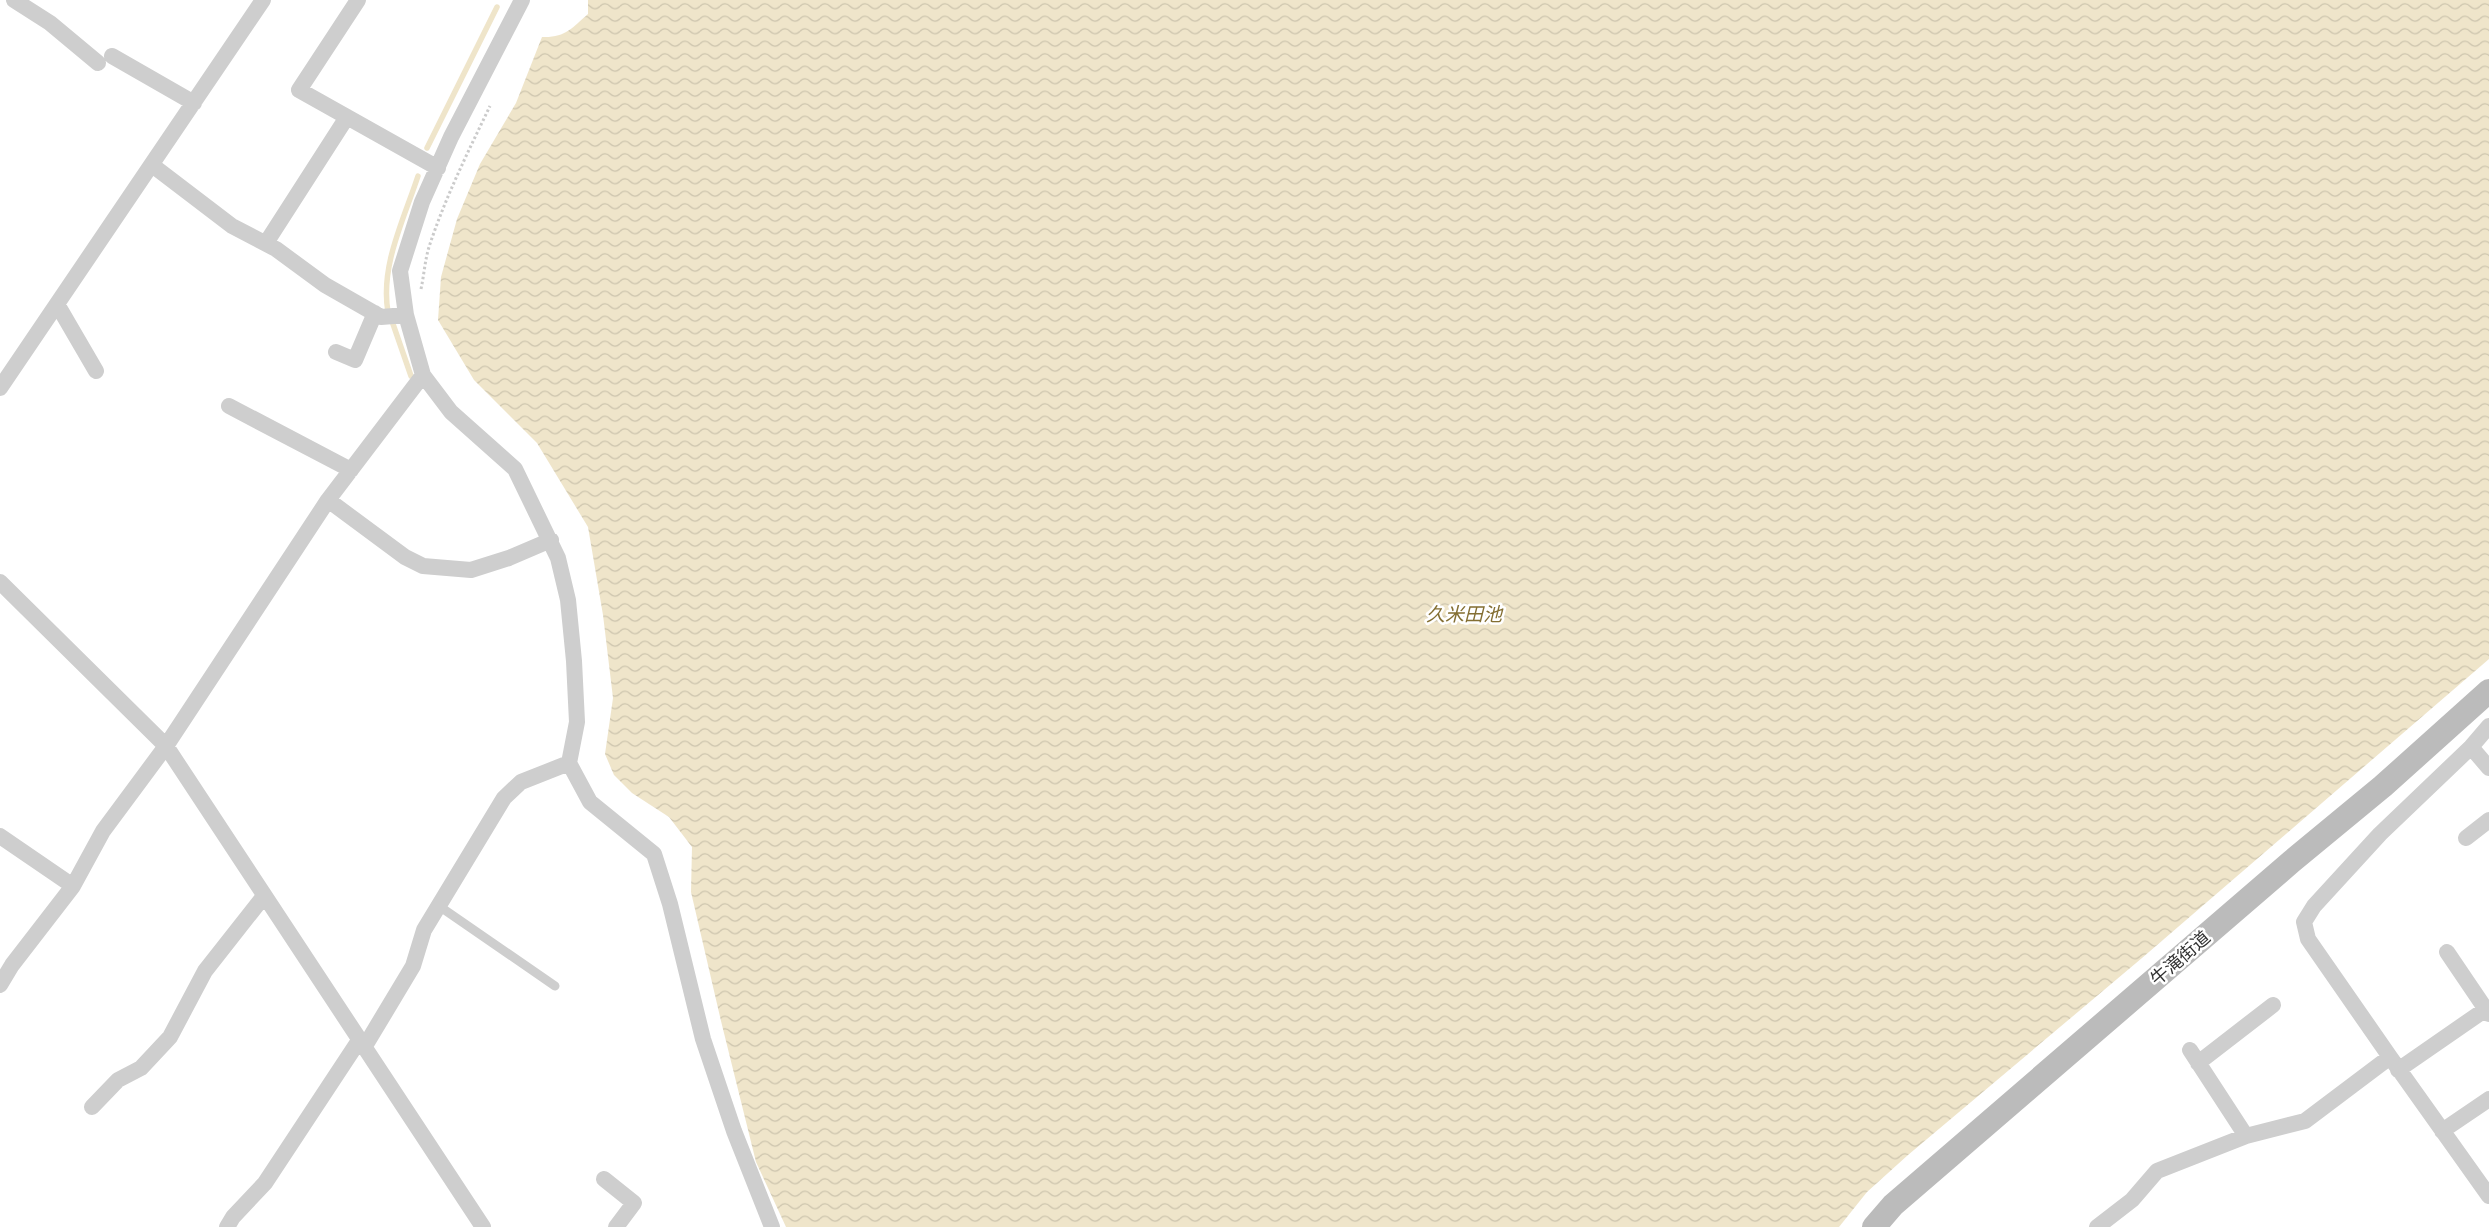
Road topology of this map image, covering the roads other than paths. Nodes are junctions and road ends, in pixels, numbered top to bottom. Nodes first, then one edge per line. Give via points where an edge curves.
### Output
1 (14, 0) edge
2 (263, 0) edge
3 (358, 0) edge
4 (522, 0) edge
5 (194, 103) junction
6 (347, 118) junction
7 (152, 165) junction
8 (438, 168) junction
9 (266, 243) junction
10 (58, 304) junction
11 (375, 313) junction
12 (406, 315) junction
13 (336, 352) dead end
14 (96, 371) dead end
15 (423, 375) junction
16 (0, 388) edge
17 (229, 406) dead end
18 (351, 470) junction
19 (328, 500) junction
20 (551, 540) junction
21 (0, 582) edge
22 (2489, 691) edge
23 (2489, 726) edge
24 (166, 746) junction
25 (2471, 747) junction
26 (568, 763) junction
27 (2489, 768) edge
28 (2489, 820) edge
29 (0, 836) edge
30 (2466, 838) dead end
31 (73, 886) junction
32 (264, 896) junction
33 (439, 906) junction
34 (2447, 952) dead end
35 (0, 985) edge
36 (555, 986) dead end
37 (2273, 1005) dead end
38 (2488, 1012) edge
39 (362, 1042) junction
40 (2394, 1064) junction
41 (2489, 1099) edge
42 (92, 1107) dead end
43 (2442, 1131) junction
44 (2246, 1136) junction
45 (604, 1179) dead end
46 (2489, 1196) edge
47 (227, 1227) edge
48 (483, 1227) edge
49 (616, 1227) edge
50 (772, 1227) edge
51 (1874, 1227) edge
52 (2097, 1227) edge

1 - 5 street via 105,59
2 - 5 street
3 - 6 street via 299,90
4 - 8 street
5 - 7 street
6 - 8 street
6 - 9 street
7 - 9 street via 232,226
7 - 10 street
8 - 12 street via 422,202 400,271
9 - 11 street via 325,285
10 - 14 street
10 - 16 street
11 - 12 street via 381,317
11 - 13 street via 355,360
12 - 15 street
15 - 18 street
15 - 20 street via 451,412 515,469
17 - 18 street
18 - 19 street
19 - 20 street via 404,558 423,566 470,570
19 - 24 street
20 - 26 street via 568,600 574,661 577,722
21 - 24 street
22 - 51 street, 牛滝街道 via 1900,1199
23 - 25 street
24 - 31 street via 103,831
24 - 32 street
25 - 27 street
25 - 40 street via 2380,834 2314,906 2304,922 2308,939
26 - 33 street via 521,782 504,798
26 - 50 street via 590,802 654,854 670,904 703,1039
28 - 30 street
29 - 31 street
31 - 35 street
32 - 39 street
32 - 42 street via 205,971 170,1037 141,1068 118,1080
33 - 36 lane
33 - 39 street via 424,930 413,966
34 - 38 street
37 - 44 street via 2194,1056
38 - 40 street
39 - 47 street via 265,1183
39 - 48 street
40 - 43 street
40 - 44 street via 2305,1121
41 - 43 street
43 - 46 street
44 - 52 street via 2157,1171 2132,1200
45 - 49 street via 634,1203

